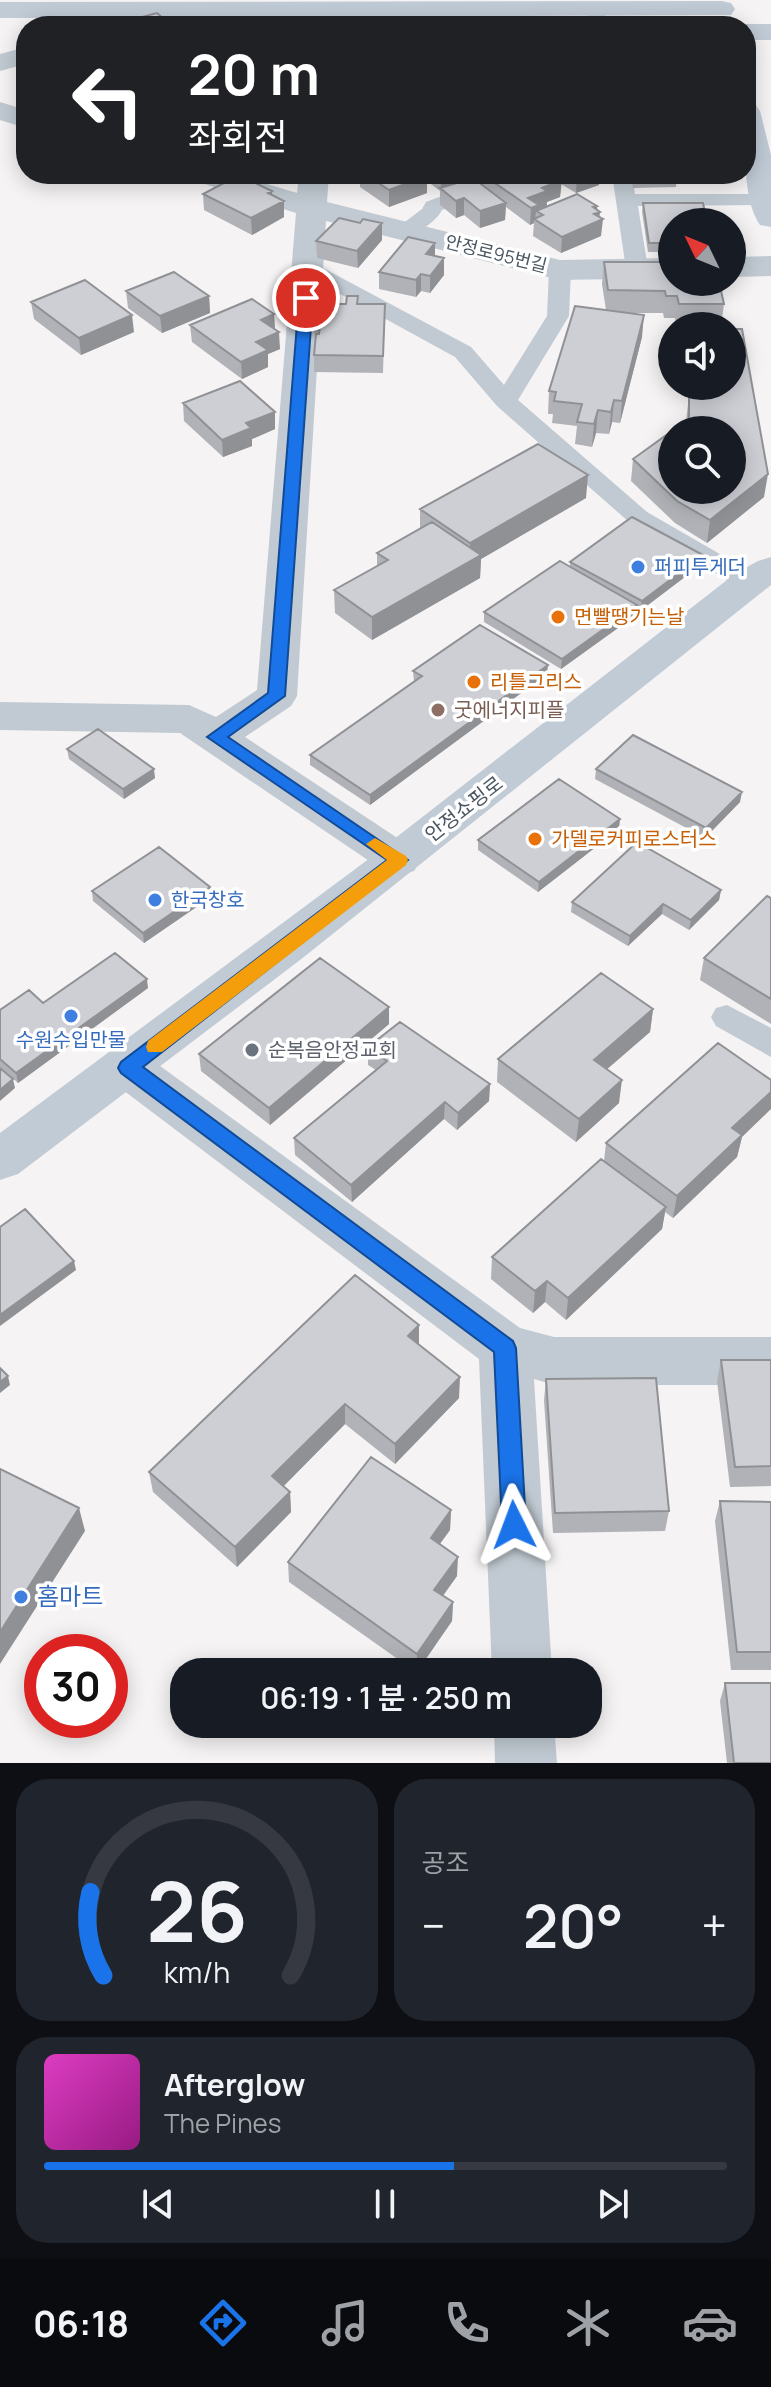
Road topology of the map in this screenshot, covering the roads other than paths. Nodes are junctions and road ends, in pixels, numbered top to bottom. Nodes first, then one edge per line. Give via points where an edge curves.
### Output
1 (0, 10) edge
2 (121, 12) edge
3 (723, 12) edge
4 (281, 16) edge
5 (639, 16) edge
6 (756, 154) edge
7 (268, 184) edge
8 (492, 184) edge
9 (624, 184) edge
10 (313, 191) edge
11 (626, 200) junction
12 (769, 209) edge
13 (404, 231) junction
14 (771, 266) edge
15 (308, 267) junction
16 (746, 267) edge
17 (658, 268) edge
18 (637, 269) junction
19 (560, 270) junction
20 (505, 401) junction
21 (760, 576) edge
22 (0, 716) edge
23 (215, 737) junction
24 (399, 860) junction
25 (727, 1017) dead end
26 (771, 1044) edge
27 (128, 1068) junction
28 (0, 1160) edge
29 (505, 1348) junction
30 (771, 1361) edge
31 (521, 1658) edge
32 (525, 1738) edge
33 (526, 1763) edge

1 - 2 street
2 - 4 street
3 - 5 street
6 - 12 street
7 - 10 street, 안정로95번길
8 - 13 lane, 안정로95번길 via 433,206
9 - 11 lane
10 - 13 street, 안정로95번길
10 - 15 street
11 - 12 lane
11 - 18 lane
13 - 19 street, 안정로95번길
14 - 16 street
15 - 20 lane via 463,352
15 - 23 street via 277,696
17 - 18 street, 안정로95번길
18 - 19 street, 안정로95번길
19 - 20 lane via 558,316
20 - 21 lane via 638,517
21 - 24 street, 안정쇼핑로
22 - 23 street via 189,719
23 - 24 street
24 - 27 street, 안정쇼핑로
25 - 26 lane
27 - 28 street, 안정쇼핑로
27 - 29 street
29 - 30 street via 554,1361
29 - 31 street
32 - 33 street

